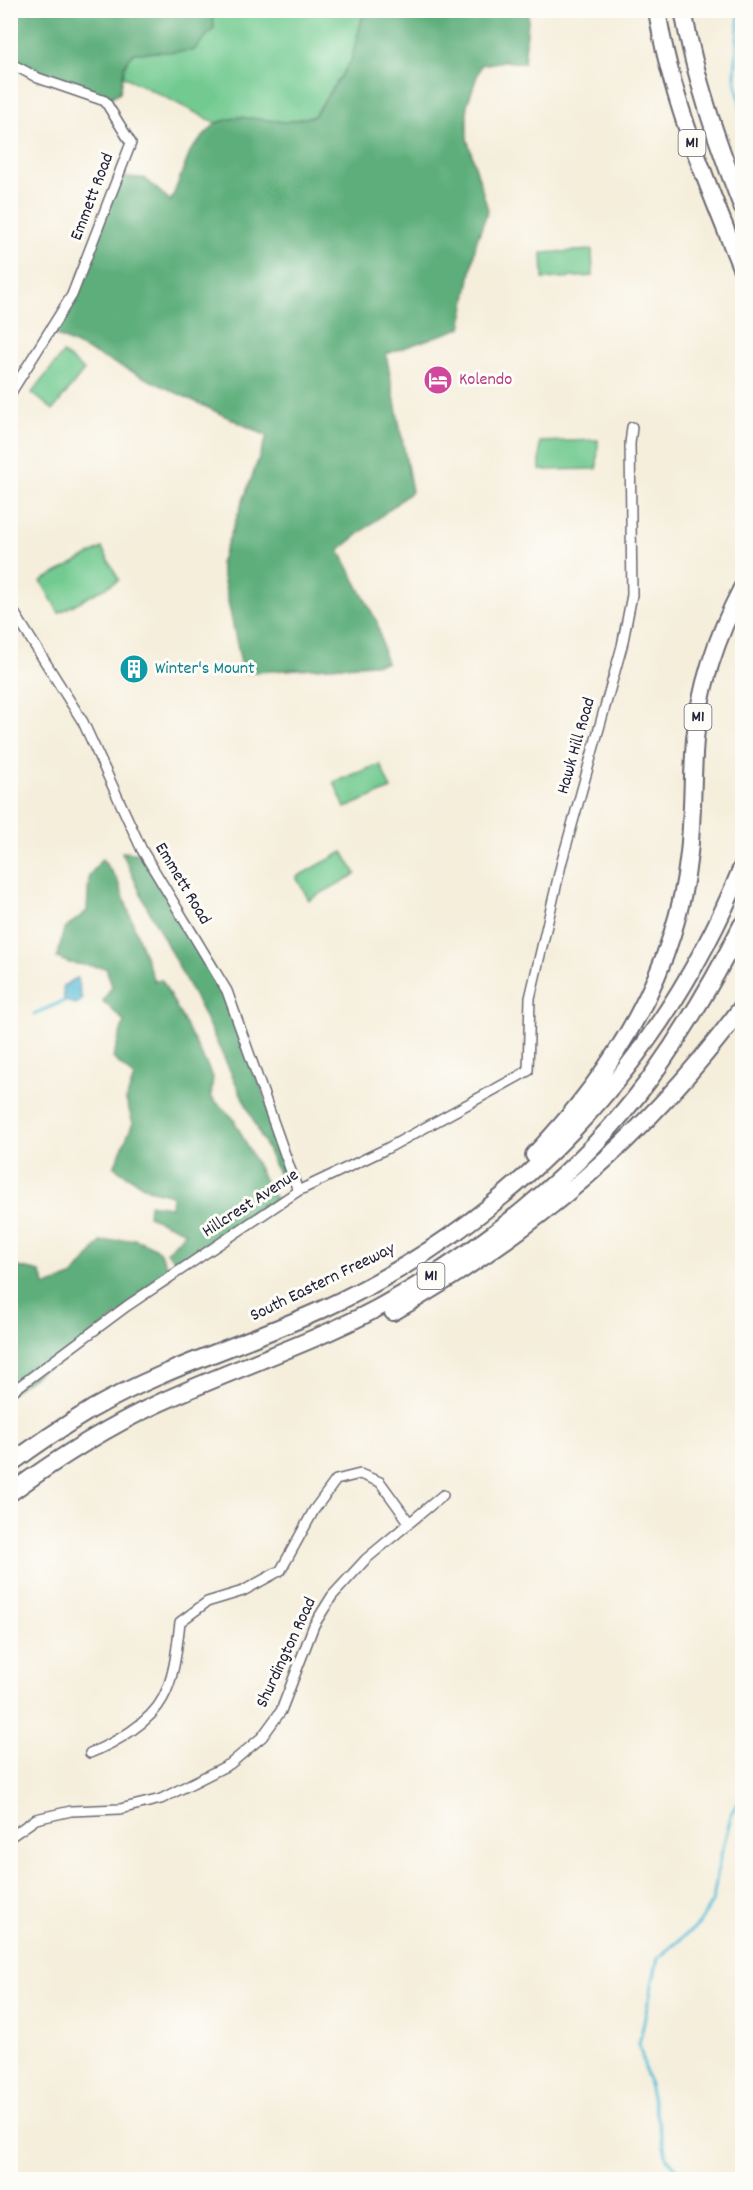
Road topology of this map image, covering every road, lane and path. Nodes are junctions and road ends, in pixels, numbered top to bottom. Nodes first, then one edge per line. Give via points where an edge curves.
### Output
1 (657, 10) edge
2 (683, 10) edge
3 (10, 63) edge
4 (742, 206) edge
5 (742, 270) edge
6 (10, 394) edge
7 (632, 427) dead end
8 (742, 588) edge
9 (10, 606) edge
10 (742, 867) edge
11 (742, 925) edge
12 (742, 1007) edge
13 (528, 1071) joint
14 (298, 1191) junction
15 (470, 1224) junction
16 (10, 1393) edge
17 (157, 1404) junction
18 (10, 1464) edge
19 (10, 1493) edge
20 (443, 1495) dead end
21 (409, 1522) junction
22 (90, 1753) dead end
23 (10, 1837) edge

1 - 5 highway, M1 via 674,89
2 - 4 highway, M1 via 705,103
3 - 6 street, Emmett Road via 38,78 105,101 131,143 72,295
7 - 13 street, Hawk Hill Road via 632,595 530,998
8 - 15 highway, M1 via 712,654 701,695 689,854 667,950 639,1015 588,1095
9 - 14 street, Emmett Road via 83,722 142,850 227,991
10 - 15 highway, South Eastern Freeway / M1 via 701,958 637,1055 560,1145
11 - 17 highway, M1 via 720,969 648,1082 608,1129 522,1210 477,1245 376,1309
12 - 17 highway via 672,1095 627,1140 533,1221 484,1257 381,1318 326,1345
13 - 14 street, Hillcrest Avenue via 386,1149
14 - 16 street, Hillcrest Avenue via 127,1306
15 - 18 highway, South Eastern Freeway / M1 via 373,1285 93,1408
17 - 19 highway, M1 via 102,1432
20 - 21 street, Shurdington Road
21 - 22 street via 380,1482 360,1474 336,1480 280,1570 243,1591 207,1602 180,1622 163,1699 134,1730
21 - 23 street, Shurdington Road via 366,1558 332,1596 314,1625 281,1711 262,1737 230,1764 161,1798 120,1809 71,1811 36,1819

